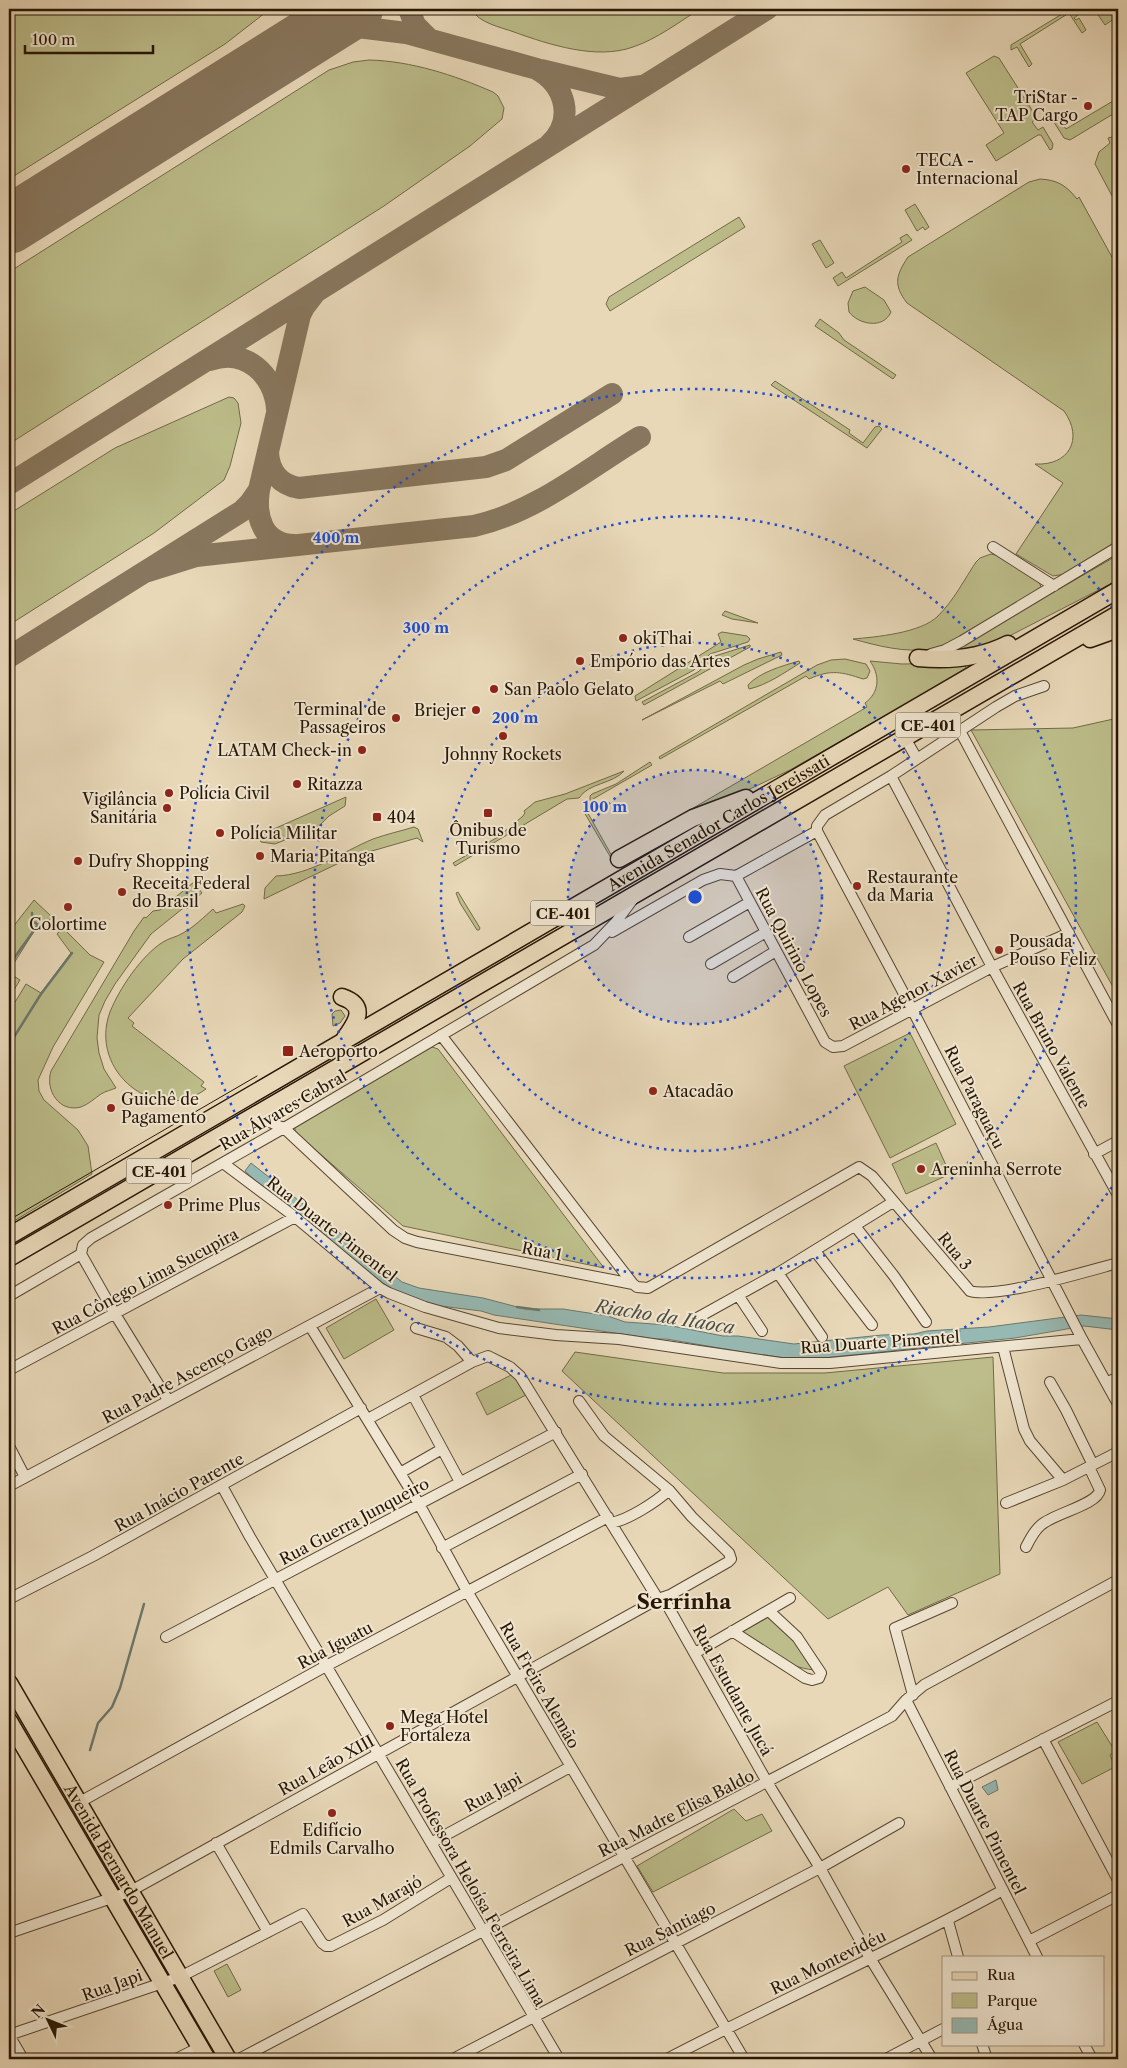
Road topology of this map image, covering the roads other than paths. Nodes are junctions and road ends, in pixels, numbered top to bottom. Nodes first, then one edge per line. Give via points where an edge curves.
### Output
1 (993, 546) dead end
2 (1118, 547) edge
3 (1054, 586) junction
4 (1118, 590) edge
5 (1078, 613) junction
6 (1118, 614) edge
7 (1118, 629) edge
8 (1068, 643) junction
9 (918, 658) joint
10 (1044, 686) dead end
11 (960, 731) junction
12 (905, 738) junction
13 (917, 759) junction
14 (891, 776) junction
15 (788, 782) junction
16 (817, 831) junction
17 (619, 859) dead end
18 (736, 876) junction
19 (635, 896) junction
20 (750, 902) junction
21 (766, 932) junction
22 (1068, 933) junction
23 (604, 936) junction
24 (689, 937) dead end
25 (776, 951) junction
26 (711, 964) dead end
27 (992, 967) junction
28 (733, 977) dead end
29 (342, 998) dead end
30 (912, 1009) junction
31 (1118, 1025) edge
32 (442, 1035) junction
33 (342, 1042) junction
34 (825, 1042) joint
35 (284, 1128) junction
36 (230, 1130) junction
37 (1118, 1141) edge
38 (1094, 1154) junction
39 (223, 1163) junction
40 (861, 1167) joint
41 (1118, 1195) edge
42 (893, 1202) junction
43 (294, 1217) junction
44 (854, 1226) junction
45 (9, 1236) edge
46 (815, 1251) junction
47 (81, 1254) junction
48 (9, 1258) edge
49 (1118, 1263) edge
50 (778, 1273) junction
51 (1053, 1280) junction
52 (633, 1284) junction
53 (380, 1288) junction
54 (738, 1294) junction
55 (9, 1296) edge
56 (115, 1314) junction
57 (697, 1318) dead end
58 (926, 1322) dead end
59 (310, 1326) junction
60 (872, 1326) dead end
61 (416, 1328) dead end
62 (762, 1331) dead end
63 (822, 1337) dead end
64 (1081, 1337) junction
65 (1003, 1347) junction
66 (472, 1362) junction
67 (9, 1370) edge
68 (1118, 1378) edge
69 (1050, 1382) dead end
70 (1107, 1382) junction
71 (413, 1395) junction
72 (168, 1400) junction
73 (579, 1402) dead end
74 (1118, 1404) edge
75 (361, 1408) junction
76 (368, 1419) junction
77 (556, 1432) junction
78 (9, 1446) edge
79 (442, 1449) junction
80 (1118, 1452) edge
81 (1091, 1466) junction
82 (400, 1473) junction
83 (582, 1474) junction
84 (25, 1477) junction
85 (1063, 1480) junction
86 (460, 1482) junction
87 (9, 1486) edge
88 (222, 1486) junction
89 (669, 1490) junction
90 (1006, 1503) dead end
91 (419, 1504) junction
92 (609, 1520) junction
93 (1026, 1547) dead end
94 (442, 1548) junction
95 (275, 1579) junction
96 (1118, 1580) edge
97 (467, 1592) junction
98 (790, 1598) dead end
99 (9, 1599) edge
100 (658, 1599) junction
101 (952, 1603) dead end
102 (769, 1611) junction
103 (732, 1631) junction
104 (166, 1637) dead end
105 (695, 1653) junction
106 (326, 1666) junction
107 (518, 1677) junction
108 (9, 1683) edge
109 (909, 1697) junction
110 (1118, 1701) edge
111 (24, 1709) junction
112 (9, 1717) edge
113 (9, 1721) edge
114 (1043, 1739) junction
115 (378, 1754) junction
116 (570, 1767) junction
117 (767, 1782) junction
118 (950, 1787) junction
119 (78, 1803) junction
120 (899, 1823) dead end
121 (216, 1843) junction
122 (431, 1843) junction
123 (625, 1856) junction
124 (820, 1868) junction
125 (451, 1878) junction
126 (1118, 1880) edge
127 (1003, 1890) junction
128 (129, 1892) junction
129 (1118, 1895) edge
130 (112, 1898) junction
131 (303, 1914) joint
132 (948, 1921) junction
133 (482, 1930) junction
134 (268, 1932) junction
135 (9, 1933) edge
136 (1029, 1941) junction
137 (676, 1944) junction
138 (958, 1956) edge
139 (1036, 1956) edge
140 (870, 1958) junction
141 (180, 1977) junction
142 (163, 1982) junction
143 (533, 2017) junction
144 (726, 2028) junction
145 (942, 2029) edge
146 (9, 2035) edge
147 (920, 2040) junction
148 (983, 2046) edge
149 (1085, 2046) edge
150 (203, 2053) edge
151 (23, 2059) edge
152 (176, 2059) edge
153 (228, 2059) edge
154 (239, 2059) edge
155 (453, 2059) edge
156 (559, 2059) edge
157 (667, 2059) edge
158 (744, 2059) edge
159 (886, 2059) edge
160 (932, 2059) edge
161 (986, 2059) edge
162 (1092, 2059) edge

1 - 3 street
2 - 3 street
3 - 9 street via 962,642
4 - 5 main road, Avenida Senador Carlos Jereissati / CE-401
5 - 9 main road via 983,654 959,658
5 - 15 main road, Avenida Senador Carlos Jereissati / CE-401
6 - 8 main road, Avenida Senador Carlos Jereissati / CE-401
7 - 8 main road via 1086,641
8 - 12 main road, Avenida Senador Carlos Jereissati / CE-401
10 - 11 street, Rua Álvares Cabral via 1015,696
11 - 13 street, Rua Álvares Cabral
11 - 22 street
12 - 13 street
12 - 19 main road, Avenida Senador Carlos Jereissati / CE-401
13 - 14 street, Rua Álvares Cabral
14 - 16 street, Rua Álvares Cabral via 825,815
14 - 27 street, Rua Bruno Valente
15 - 17 main road via 693,818
15 - 33 main road, Avenida Senador Carlos Jereissati / CE-401
16 - 18 street, Rua Álvares Cabral
16 - 30 street, Rua Paraguaçu
18 - 20 street, Rua Quirino Lopes
18 - 23 street, Rua Álvares Cabral via 720,874 703,880
19 - 23 street, Rua Álvares Cabral
19 - 36 main road, Avenida Senador Carlos Jereissati / CE-401
20 - 21 street, Rua Quirino Lopes
20 - 24 street
21 - 25 street, Rua Quirino Lopes
21 - 26 street
22 - 27 street, Rua Agenor Xavier
22 - 31 street
23 - 32 street, Rua Álvares Cabral
25 - 28 street
25 - 34 street, Rua Quirino Lopes
27 - 30 street, Rua Agenor Xavier
27 - 38 street, Rua Bruno Valente
29 - 33 main road via 352,1003 358,1015
30 - 34 street, Rua Agenor Xavier via 843,1046 833,1047
30 - 51 street, Rua Paraguaçu
32 - 35 street, Rua Álvares Cabral
32 - 52 street
33 - 45 main road, Avenida Senador Carlos Jereissati / CE-401
35 - 36 street, Rua 1 via 260,1121
35 - 39 street, Rua Álvares Cabral
35 - 52 street, Rua 1 via 405,1238
36 - 48 main road, Avenida Senador Carlos Jereissati / CE-401
37 - 38 street
38 - 41 street, Rua Bruno Valente
39 - 43 street, Rua Duarte Pimentel
39 - 47 street, Rua Álvares Cabral via 91,1238 83,1245
40 - 42 street, Rua 3
40 - 52 street, Rua 1 via 854,1168 648,1288
42 - 44 street
42 - 51 street, Rua 3 via 970,1291 982,1294
43 - 53 street, Rua Duarte Pimentel
43 - 56 street, Rua Cônego Lima Sucupira
44 - 46 street
44 - 58 street
46 - 50 street
46 - 60 street
47 - 55 street, Rua Álvares Cabral
47 - 56 street
49 - 51 street, Rua 3
50 - 54 street
50 - 63 street
51 - 64 street, Rua Paraguaçu
53 - 59 street, Rua Padre Ascenço Gago
53 - 65 street, Rua Duarte Pimentel via 425,1307 499,1328 619,1339 781,1363 830,1363
54 - 57 street
54 - 62 street
56 - 67 street, Rua Cônego Lima Sucupira
56 - 72 street
59 - 72 street, Rua Padre Ascenço Gago
59 - 75 street, Rua Freire Alemão
61 - 66 street via 446,1337
64 - 65 street, Rua Duarte Pimentel
64 - 70 street, Rua Paraguaçu
65 - 85 street via 1024,1429 1030,1441
66 - 71 street
66 - 77 street, Rua Estudante Jucá via 488,1356 510,1367 520,1376
68 - 70 street
69 - 81 street
70 - 74 street, Rua Paraguaçu
71 - 76 street
71 - 79 street
72 - 84 street, Rua Padre Ascenço Gago
73 - 89 street via 604,1436
75 - 76 street, Rua Freire Alemão
75 - 88 street, Rua Inácio Parente
76 - 82 street, Rua Freire Alemão
77 - 83 street, Rua Estudante Jucá
77 - 86 street, Rua Guerra Junqueiro
78 - 84 street
79 - 82 street
79 - 86 street
80 - 81 street
81 - 85 street
81 - 93 street via 1100,1494 1040,1525
82 - 91 street, Rua Freire Alemão
83 - 92 street, Rua Estudante Jucá
83 - 94 street
84 - 87 street, Rua Padre Ascenço Gago
85 - 90 street
86 - 91 street, Rua Guerra Junqueiro
88 - 95 street, Rua Professora Heloísa Ferreira Lima
88 - 99 street, Rua Inácio Parente
89 - 92 street, Rua Iguatu via 622,1519
89 - 100 street, Rua Leão XIII via 729,1553 731,1559
91 - 94 street, Rua Freire Alemão
91 - 95 street, Rua Guerra Junqueiro
92 - 97 street, Rua Iguatu
92 - 100 street, Rua Estudante Jucá
94 - 97 street, Rua Freire Alemão
95 - 104 street, Rua Guerra Junqueiro
95 - 106 street, Rua Professora Heloísa Ferreira Lima
96 - 109 street, Rua Madre Elisa Baldo via 949,1671
97 - 106 street, Rua Iguatu
97 - 107 street, Rua Freire Alemão
98 - 102 street
100 - 105 street, Rua Estudante Jucá via 665,1601
100 - 107 street, Rua Leão XIII
101 - 109 street, Rua Duarte Pimentel via 895,1628
102 - 103 street
102 - 103 street via 802,1644 821,1673 819,1678 805,1678
103 - 105 street
105 - 117 street, Rua Estudante Jucá
106 - 115 street, Rua Professora Heloísa Ferreira Lima
106 - 119 street, Rua Iguatu
107 - 115 street, Rua Leão XIII
107 - 116 street, Rua Freire Alemão
108 - 111 main road, Avenida Bernardo Manuel
109 - 117 street, Rua Madre Elisa Baldo via 892,1716
109 - 118 street, Rua Duarte Pimentel
110 - 114 street
111 - 112 street
111 - 119 main road, Avenida Bernardo Manuel
113 - 130 main road, Avenida Bernardo Manuel
114 - 118 street
114 - 126 street
115 - 121 street, Rua Leão XIII
115 - 122 street, Rua Professora Heloísa Ferreira Lima
116 - 122 street, Rua Japi
116 - 123 street, Rua Freire Alemão
117 - 123 street, Rua Madre Elisa Baldo
117 - 124 street, Rua Estudante Jucá
118 - 127 street, Rua Duarte Pimentel
119 - 128 main road, Avenida Bernardo Manuel
120 - 124 street, Rua Santiago
121 - 128 street, Rua Leão XIII
121 - 134 street
122 - 125 street, Rua Professora Heloísa Ferreira Lima
123 - 133 street, Rua Madre Elisa Baldo
123 - 137 street, Rua Freire Alemão
124 - 137 street, Rua Santiago
124 - 140 street, Rua Estudante Jucá
125 - 131 street, Rua Marajó via 383,1920 331,1946 322,1943
125 - 133 street, Rua Professora Heloísa Ferreira Lima
127 - 132 street, Rua Montevidéu
127 - 136 street, Rua Duarte Pimentel
128 - 130 street, Rua Leão XIII
128 - 141 main road, Avenida Bernardo Manuel
129 - 136 street
130 - 135 street, Rua Leão XIII
130 - 142 main road, Avenida Bernardo Manuel
131 - 134 street, Rua Japi
132 - 138 street
132 - 140 street, Rua Montevidéu
133 - 143 street, Rua Professora Heloísa Ferreira Lima
133 - 154 street, Rua Madre Elisa Baldo via 352,2002
134 - 141 street, Rua Japi
136 - 139 street, Rua Duarte Pimentel
137 - 143 street, Rua Santiago
137 - 144 street, Rua Freire Alemão
140 - 144 street, Rua Montevidéu
140 - 147 street, Rua Estudante Jucá
141 - 142 street, Rua Japi
141 - 153 main road, Avenida Bernardo Manuel
142 - 146 street, Rua Japi
142 - 150 main road, Avenida Bernardo Manuel
143 - 155 street, Rua Santiago
143 - 156 street, Rua Professora Heloísa Ferreira Lima
144 - 157 street, Rua Montevidéu
144 - 158 street, Rua Freire Alemão
145 - 147 street
146 - 151 street
147 - 159 street
147 - 160 street, Rua Estudante Jucá
148 - 161 street
149 - 162 street
150 - 152 street

